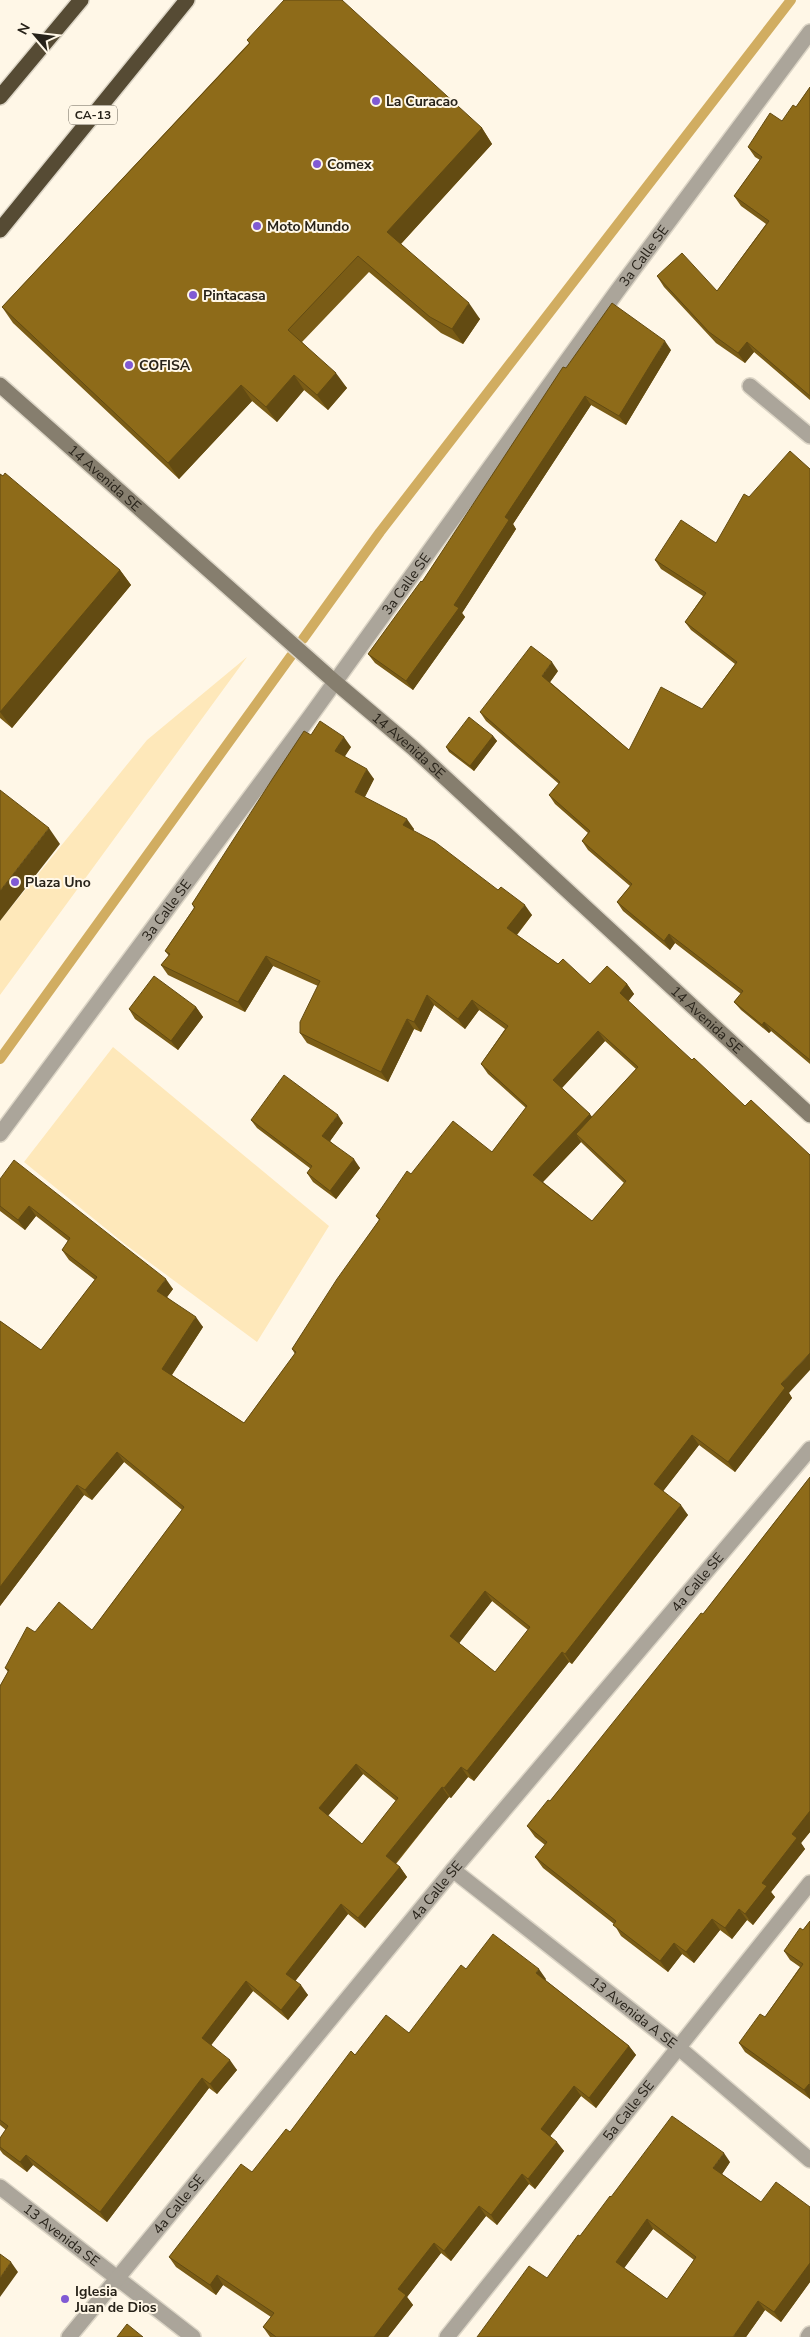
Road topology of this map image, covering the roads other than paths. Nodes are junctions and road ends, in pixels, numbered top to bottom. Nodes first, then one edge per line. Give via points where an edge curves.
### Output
1 (81, 0) edge
2 (187, 0) edge
3 (810, 32) edge
4 (0, 97) edge
5 (0, 230) edge
6 (0, 385) edge
7 (750, 386) dead end
8 (810, 436) edge
9 (335, 682) junction
10 (810, 1115) edge
11 (0, 1134) edge
12 (810, 1450) edge
13 (453, 1870) junction
14 (810, 1883) edge
15 (678, 2048) junction
16 (810, 2160) edge
17 (0, 2186) edge
18 (117, 2278) junction
19 (810, 2334) edge
20 (69, 2337) edge
21 (193, 2337) edge
22 (447, 2337) edge
23 (808, 2337) edge

1 - 4 highway
2 - 5 highway, CA-13
3 - 9 street, 3a Calle SE via 618,290
6 - 9 street, 14 Avenida SE
7 - 8 street
9 - 10 street, 14 Avenida SE via 413,748
9 - 11 street, 3a Calle SE
12 - 13 street, 4a Calle SE
13 - 15 street, 13 Avenida A SE
13 - 18 street, 4a Calle SE
14 - 15 street, 5a Calle SE
15 - 16 street, 13 Avenida A SE
15 - 22 street, 5a Calle SE
17 - 18 street, 13 Avenida SE
18 - 20 street, 4a Calle SE
18 - 21 street, 13 Avenida SE
19 - 23 street

